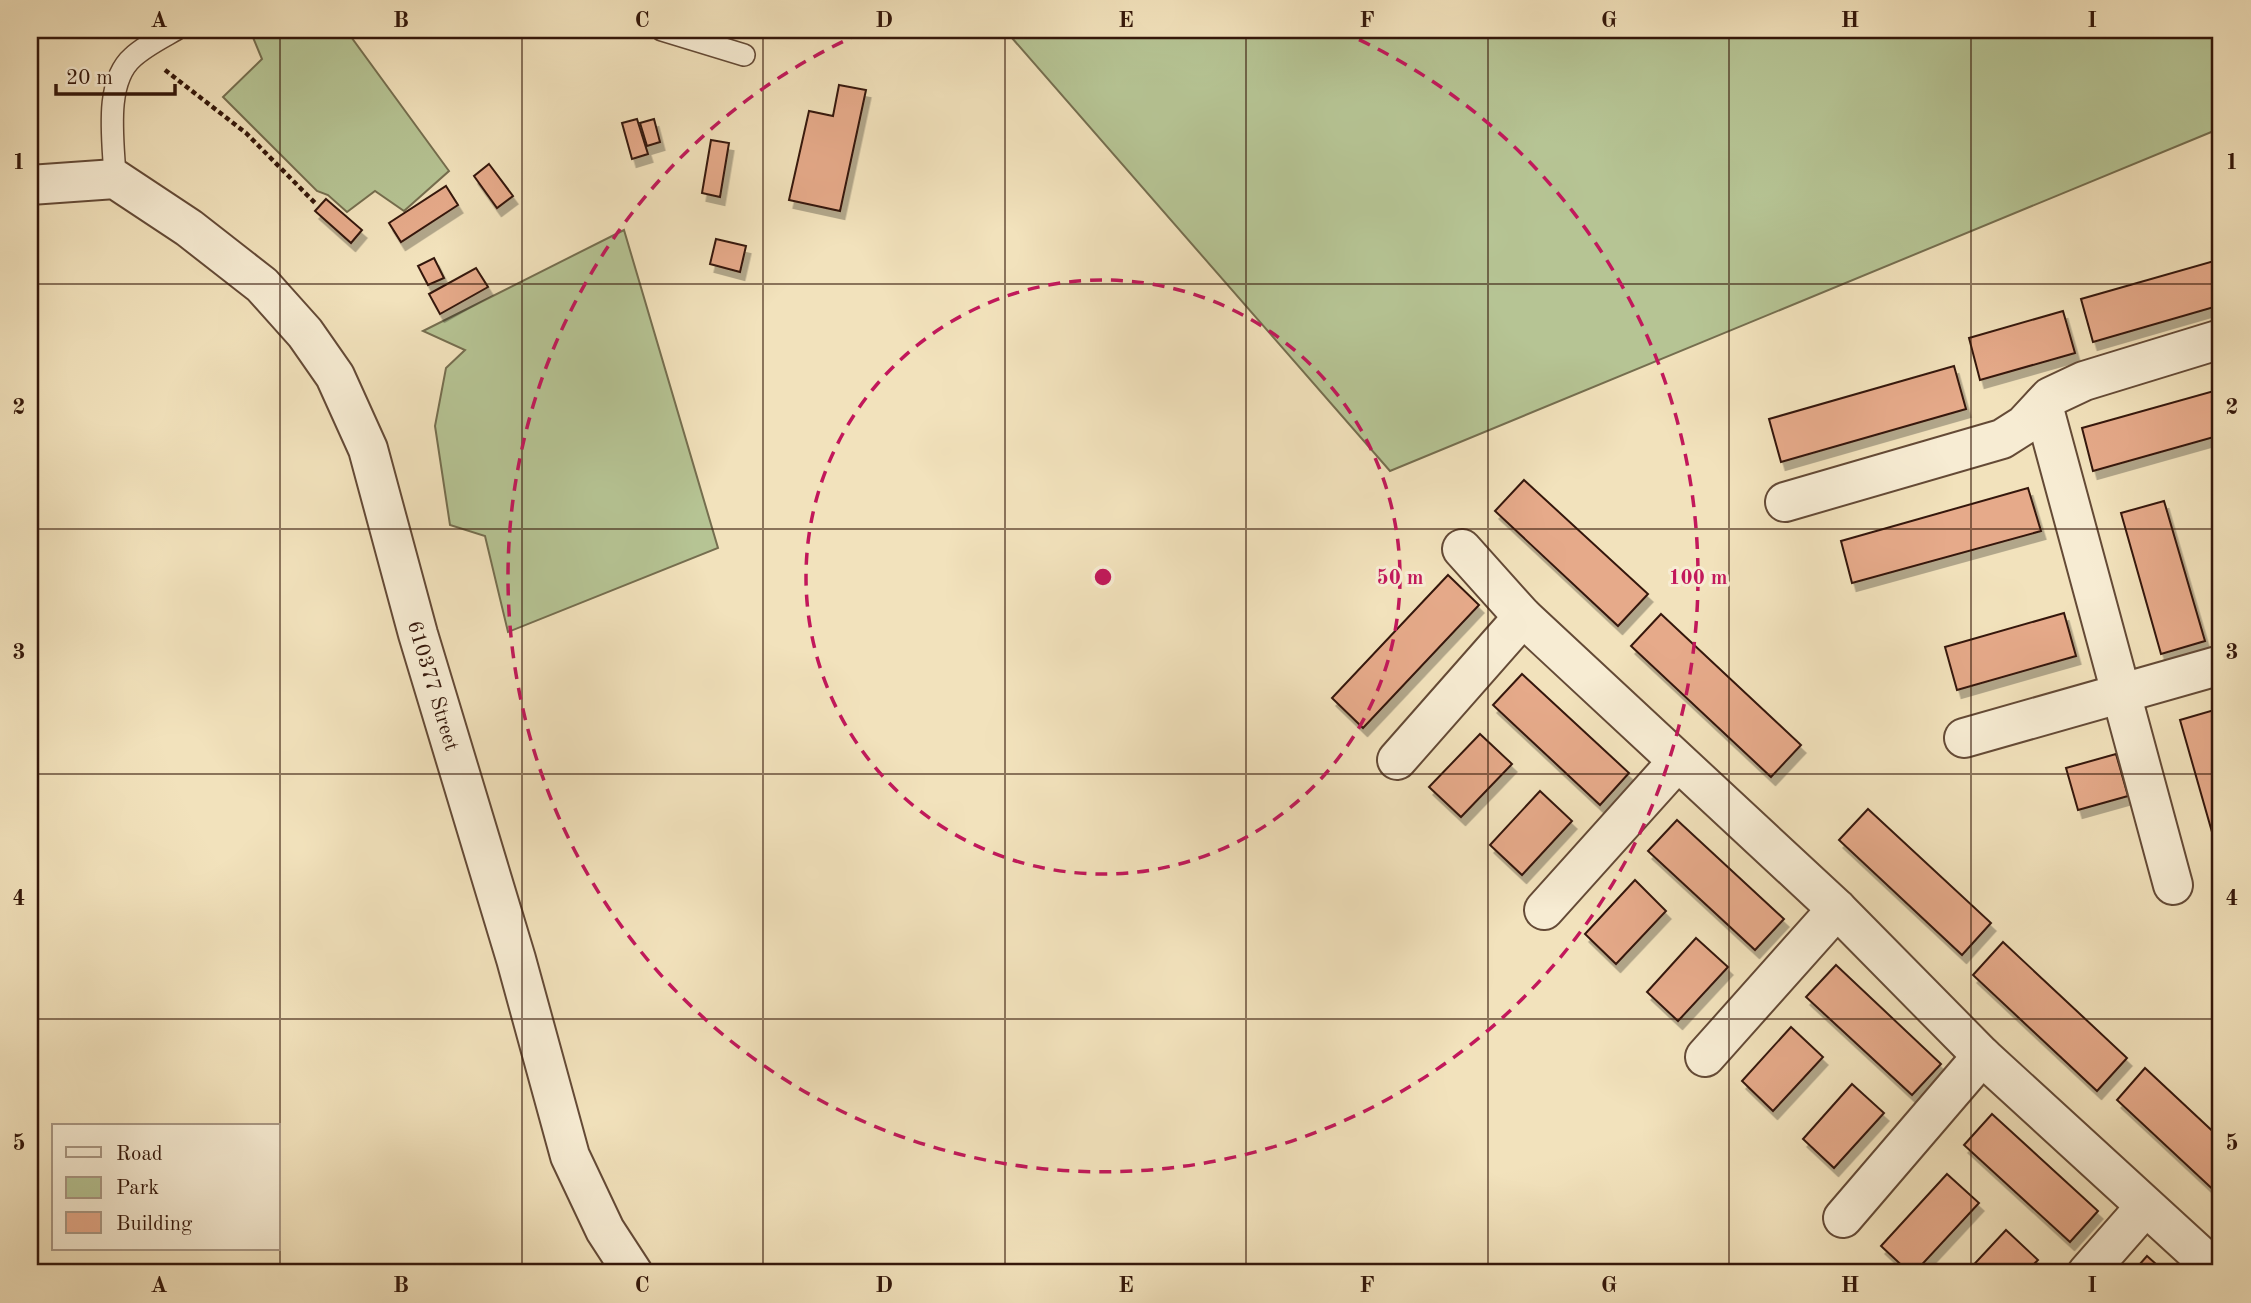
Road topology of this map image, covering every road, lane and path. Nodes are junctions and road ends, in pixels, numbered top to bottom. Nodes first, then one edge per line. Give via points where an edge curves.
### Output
1 (175, 30) edge
2 (662, 30) edge
3 (744, 55) dead end
4 (132, 57) junction
5 (115, 179) junction
6 (30, 185) edge
7 (316, 204) dead end
8 (2221, 339) edge
9 (2043, 405) junction
10 (1785, 502) dead end
11 (1462, 549) dead end
12 (1523, 617) junction
13 (2221, 665) edge
14 (2123, 695) junction
15 (1964, 738) dead end
16 (1397, 760) dead end
17 (1677, 762) junction
18 (2174, 885) dead end
19 (1837, 909) junction
20 (1545, 910) dead end
21 (1982, 1056) junction
22 (1705, 1057) dead end
23 (2145, 1207) junction
24 (1843, 1217) dead end
25 (633, 1273) edge
26 (2087, 1273) edge
27 (2219, 1273) edge

1 - 4 lane
2 - 3 lane
4 - 5 lane via 115,95
4 - 7 path via 163,69 246,133
5 - 6 street
5 - 25 street, 610377 Street via 189,228 262,285 305,333 335,376 368,449 569,1156 605,1230
8 - 9 street via 2084,381
9 - 10 street via 2002,439
9 - 14 street
11 - 12 street
12 - 16 street
12 - 17 street
13 - 14 street
14 - 15 street
14 - 18 street
17 - 19 street
17 - 20 street
19 - 21 street
19 - 22 street
21 - 23 street
21 - 24 street
23 - 26 street
23 - 27 street

